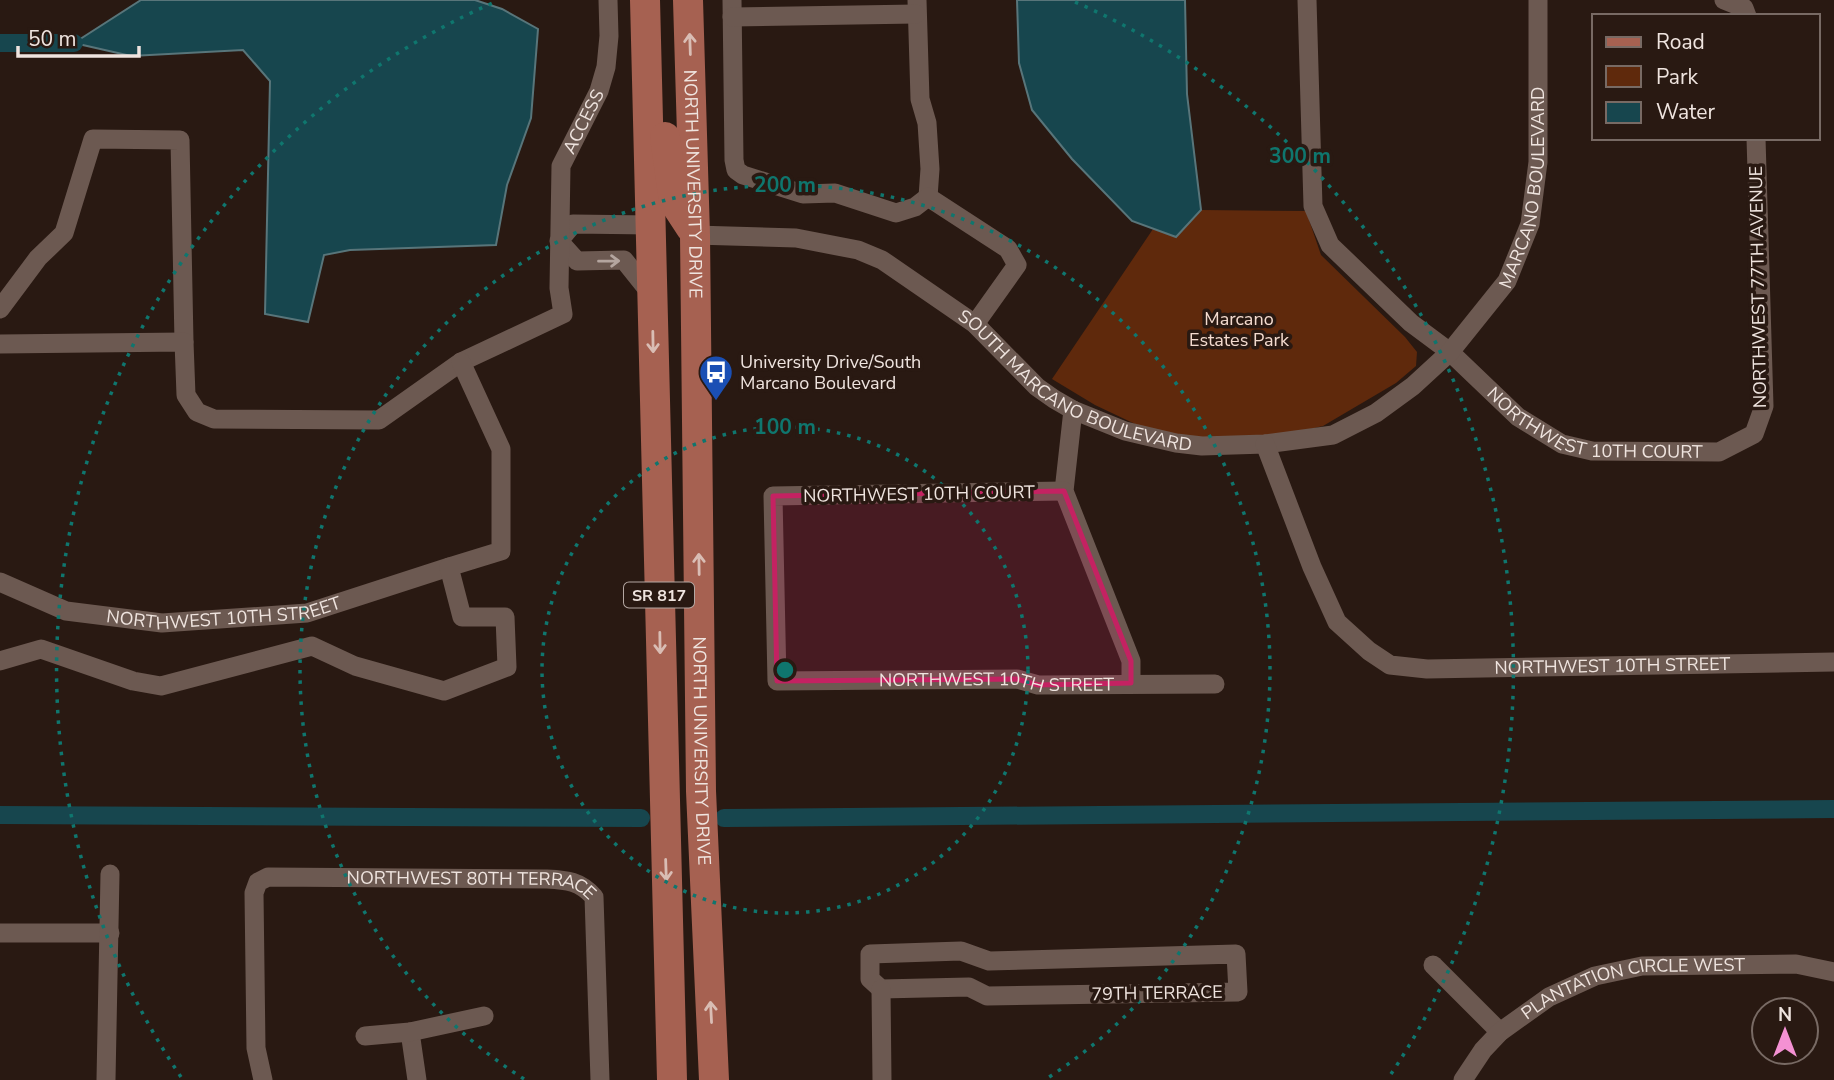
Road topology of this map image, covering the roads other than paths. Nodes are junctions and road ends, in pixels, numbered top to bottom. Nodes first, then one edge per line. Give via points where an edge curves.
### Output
1 (608, 0) edge
2 (645, 0) edge
3 (688, 0) edge
4 (1307, 0) edge
5 (1538, 0) edge
6 (1724, 0) edge
7 (917, 7) edge
8 (732, 8) edge
9 (1745, 12) edge
10 (646, 30) junction
11 (1756, 140) edge
12 (928, 197) junction
13 (651, 225) junction
14 (695, 235) junction
15 (559, 241) junction
16 (652, 295) junction
17 (0, 309) edge
18 (975, 324) junction
19 (184, 342) junction
20 (0, 344) edge
21 (1450, 352) junction
22 (461, 362) junction
23 (1073, 410) junction
24 (1754, 434) joint
25 (1265, 444) junction
26 (1064, 491) junction
27 (698, 505) junction
28 (449, 567) junction
29 (0, 582) edge
30 (0, 661) edge
31 (1834, 662) edge
32 (777, 681) joint
33 (1131, 683) junction
34 (1215, 684) dead end
35 (110, 874) dead end
36 (0, 933) edge
37 (110, 933) junction
38 (1433, 965) dead end
39 (1834, 971) edge
40 (881, 989) junction
41 (484, 1016) dead end
42 (1500, 1031) junction
43 (410, 1032) junction
44 (365, 1036) dead end
45 (106, 1080) edge
46 (263, 1080) edge
47 (417, 1080) edge
48 (600, 1080) edge
49 (672, 1080) edge
50 (714, 1080) edge
51 (882, 1080) edge
52 (1464, 1080) edge

1 - 15 street, ACCESS via 606,67 599,91 561,166
2 - 10 main road, SR 817
14 -> 3 main road, NORTH UNIVERSITY DRIVE / SR 817
4 - 21 street, NORTHWEST 10TH COURT via 1313,206 1330,245 1411,323
5 - 21 street, MARCANO BOULEVARD via 1538,162 1530,224 1507,281
6 - 9 street
7 - 8 street
7 - 12 street via 920,99 927,123 930,169
8 - 12 street via 736,170 803,194 835,193 896,213
10 - 13 main road, SR 817
10 - 14 main road via 655,57 674,202
11 - 24 street, NORTHWEST 77TH AVENUE via 1764,406
12 - 18 street via 1008,249 1017,265
13 - 15 street via 573,224
13 - 16 main road, SR 817
13 - 27 main road via 679,282 687,489
14 - 18 street, SOUTH MARCANO BOULEVARD via 796,238 858,250 904,273
14 - 27 main road, NORTH UNIVERSITY DRIVE / SR 817
15 -> 16 street via 577,261 624,260
15 - 22 street, ACCESS via 563,314
16 -> 49 main road, SR 817
17 - 19 street via 38,258 64,233 93,139 180,140
18 - 23 street, SOUTH MARCANO BOULEVARD via 1037,387
19 - 20 street
19 - 22 street via 186,395 197,412 214,419 379,420
21 - 24 street, NORTHWEST 10TH COURT via 1517,417 1562,444 1591,451 1719,452
21 - 25 street, SOUTH MARCANO BOULEVARD via 1376,413 1333,435
22 - 28 street via 501,449 501,551
23 - 25 street, SOUTH MARCANO BOULEVARD via 1125,431 1176,443
23 - 26 street
25 - 31 street, NORTHWEST 10TH STREET via 1337,622 1390,664 1426,669
26 - 32 street, NORTHWEST 10TH COURT via 774,496
26 - 33 street via 1131,661
50 -> 27 main road, NORTH UNIVERSITY DRIVE / SR 817 via 701,791
28 - 29 street, NORTHWEST 10TH STREET via 307,613 162,623 66,611
28 - 30 street via 462,617 505,617 507,667 444,691 355,666 312,646 161,685 133,681 47,651
32 - 33 street, NORTHWEST 10TH STREET
33 - 34 street, NORTHWEST 10TH STREET
35 - 37 street
36 - 37 street
37 - 45 street
38 - 42 street
39 - 42 street, PLANTATION CIRCLE WEST via 1796,964 1642,966 1595,976 1549,997
40 - 40 street, 79TH TERRACE via 969,987 987,996 1238,992 1236,954 989,961 961,951 870,954 870,979
40 - 51 street
41 - 43 street
42 - 52 street, PLANTATION CIRCLE WEST
43 - 44 street
43 - 47 street
46 - 48 street, NORTHWEST 80TH TERRACE via 256,1048 254,893 258,881 268,877 547,878 584,886 594,897

